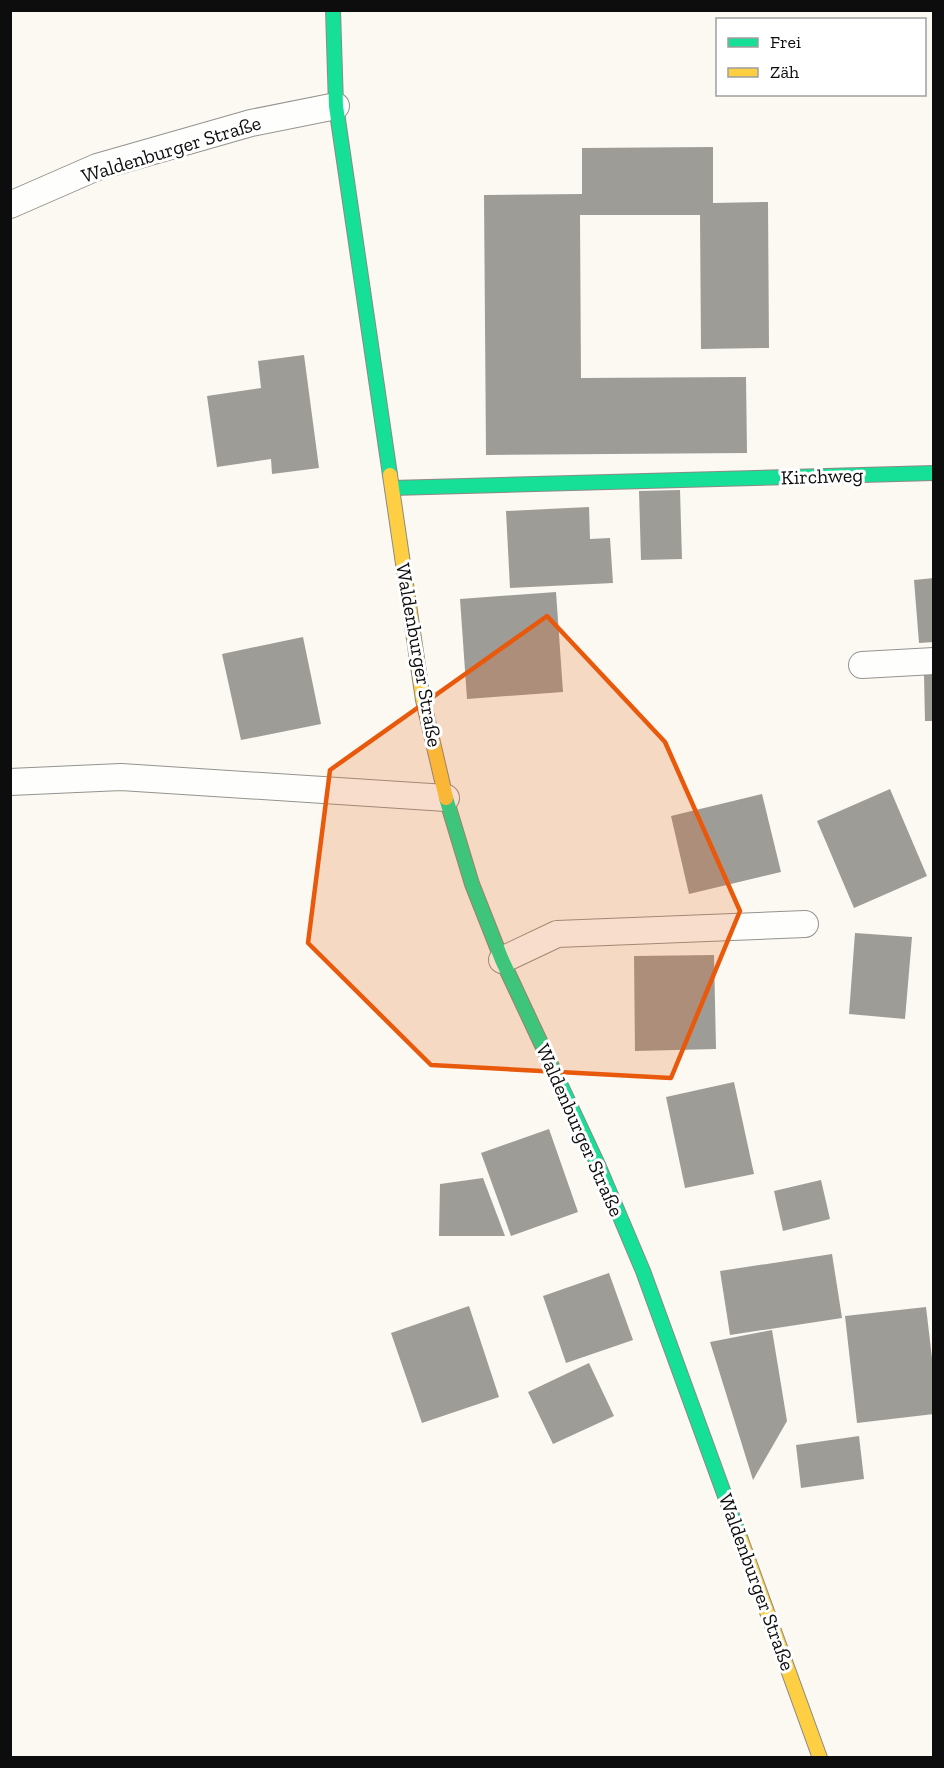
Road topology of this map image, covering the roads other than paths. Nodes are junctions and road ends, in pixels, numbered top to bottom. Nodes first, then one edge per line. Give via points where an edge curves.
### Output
1 (333, 10) edge
2 (336, 106) junction
3 (10, 205) edge
4 (933, 472) edge
5 (392, 488) junction
6 (933, 661) edge
7 (862, 665) dead end
8 (10, 782) edge
9 (446, 798) junction
10 (805, 924) dead end
11 (502, 960) junction
12 (820, 1758) edge

1 - 2 main road, Waldenburger Straße
2 - 3 lane, Waldenburger Straße via 251,123 97,167
2 - 5 main road, Waldenburger Straße
4 - 5 main road, Kirchweg
5 - 9 main road, Waldenburger Straße via 423,700
6 - 7 lane
8 - 9 lane via 122,777
9 - 11 main road, Waldenburger Straße via 472,884
10 - 11 lane via 557,933
11 - 12 main road, Waldenburger Straße via 643,1272

